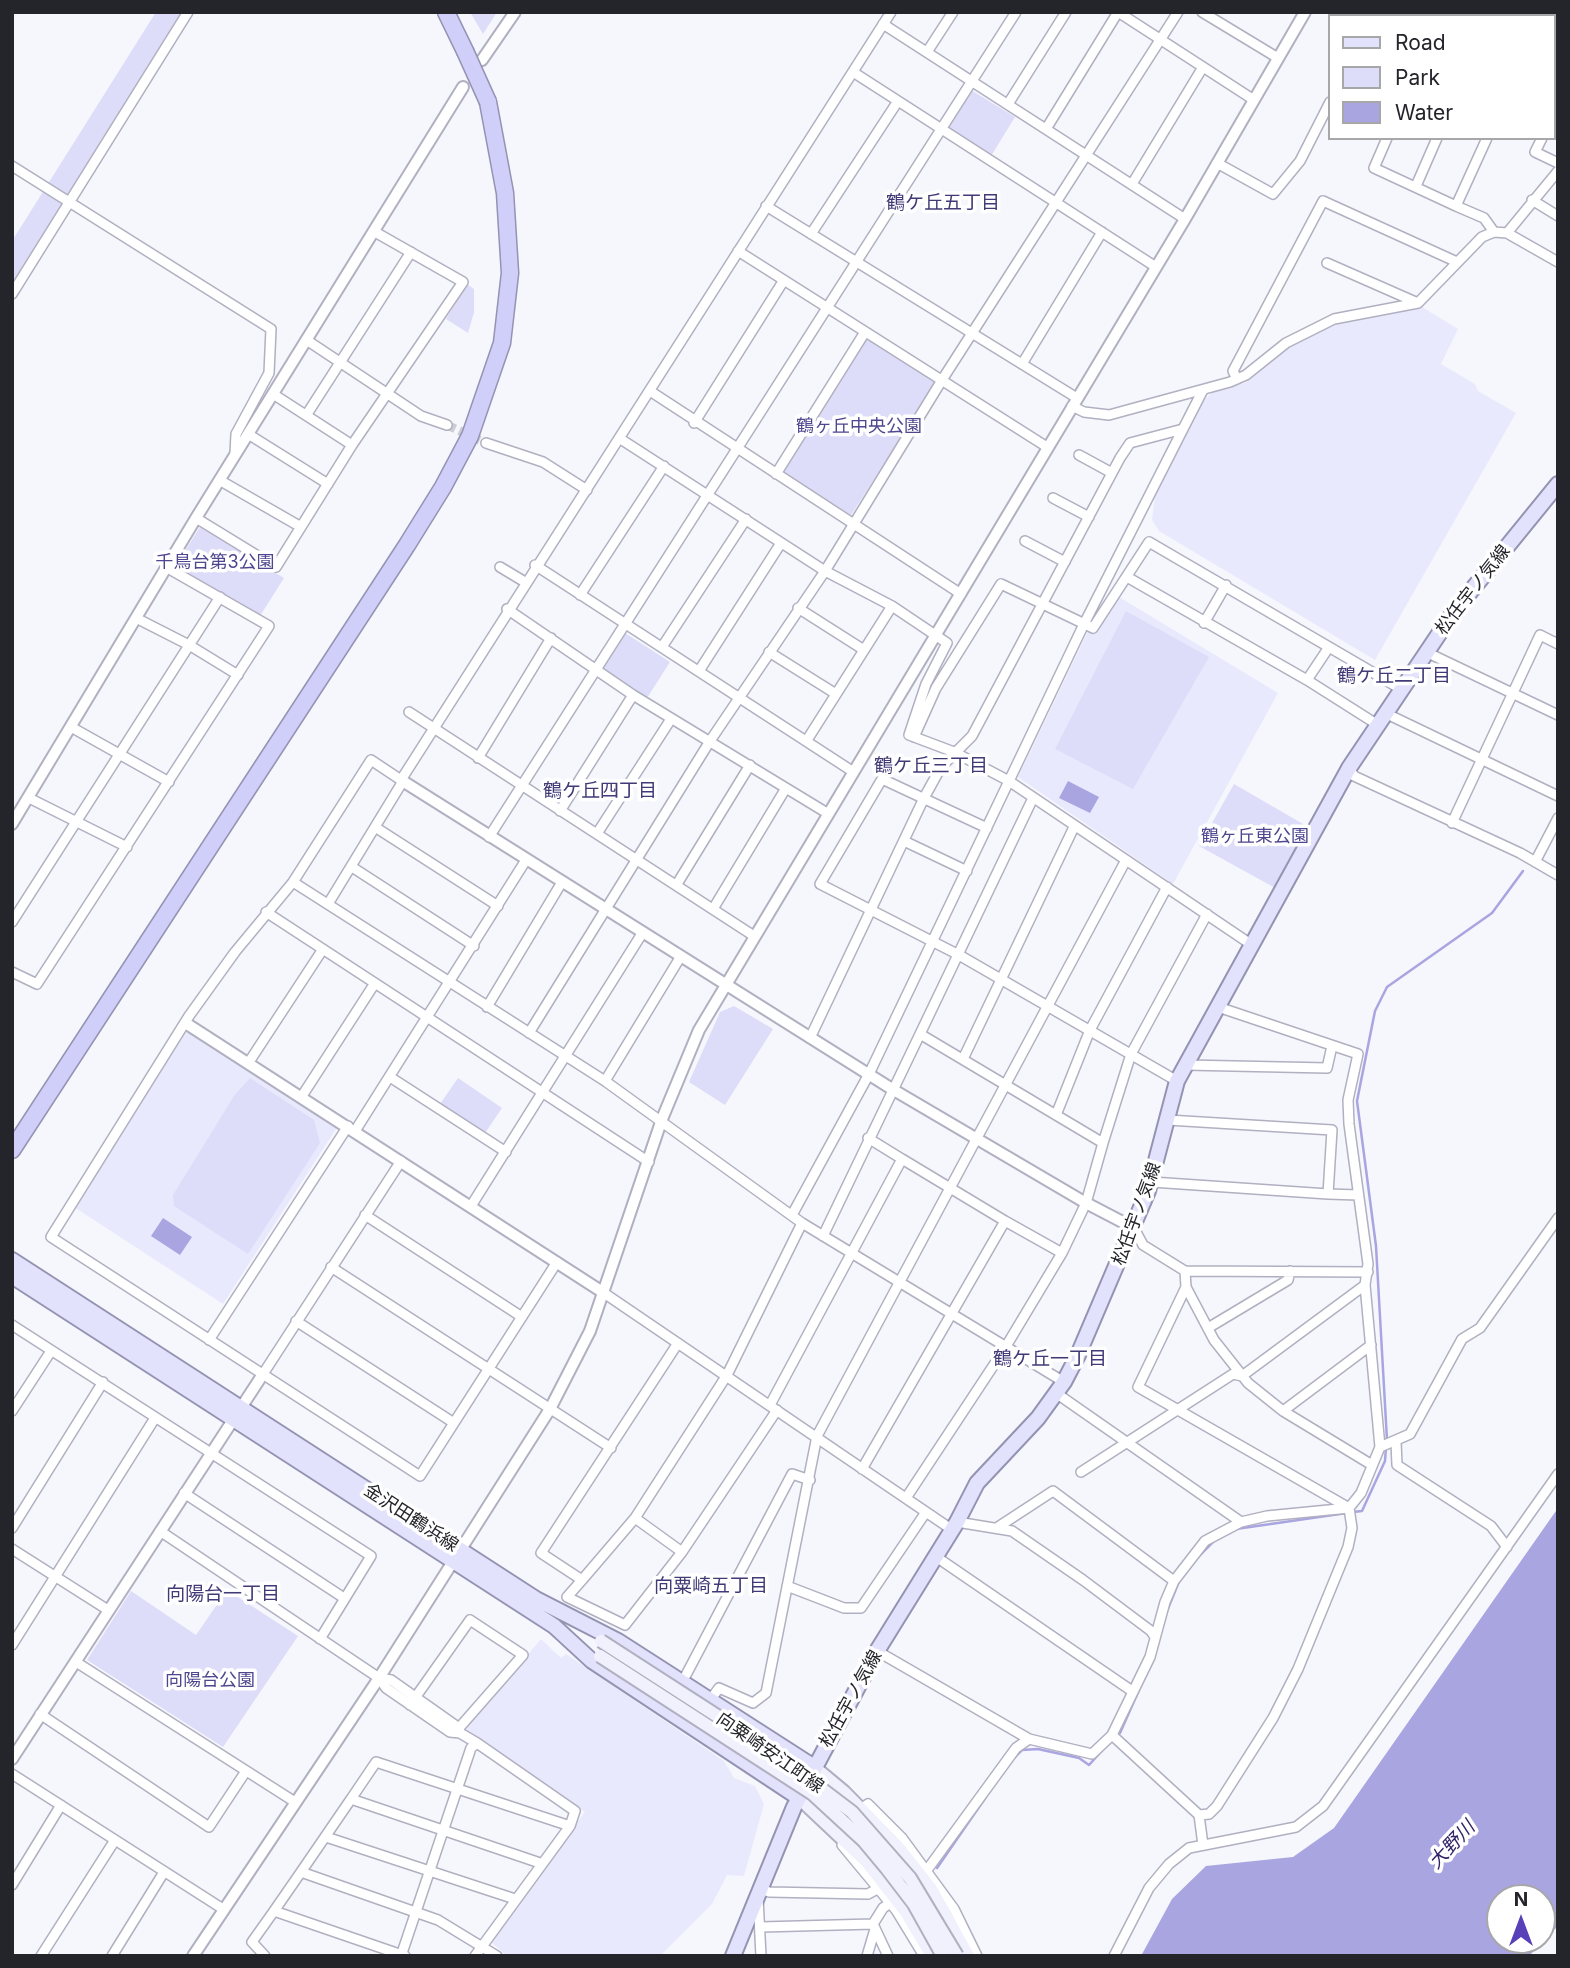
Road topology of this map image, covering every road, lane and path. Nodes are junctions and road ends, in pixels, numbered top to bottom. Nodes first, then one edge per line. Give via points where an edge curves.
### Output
1 (188, 12) edge
2 (446, 12) edge
3 (515, 12) edge
4 (891, 12) edge
5 (953, 12) edge
6 (1016, 12) edge
7 (1066, 12) edge
8 (1118, 12) edge
9 (1178, 12) edge
10 (1202, 12) edge
11 (1226, 12) edge
12 (1305, 12) edge
13 (883, 23) junction
14 (1220, 23) junction
15 (1161, 40) junction
16 (928, 52) junction
17 (1278, 58) junction
18 (482, 60) dead end
19 (1203, 67) junction
20 (853, 72) junction
21 (973, 81) junction
22 (463, 87) dead end
23 (1254, 100) junction
24 (898, 101) junction
25 (1008, 104) junction
26 (1328, 106) edge
27 (1046, 128) junction
28 (941, 129) junction
29 (1386, 140) edge
30 (1436, 140) edge
31 (1486, 140) edge
32 (1541, 140) edge
33 (1087, 155) junction
34 (1217, 163) junction
35 (1558, 163) edge
36 (12, 166) edge
37 (1558, 171) edge
38 (1132, 184) junction
39 (1416, 186) junction
40 (1532, 200) junction
41 (70, 201) junction
42 (1058, 204) junction
43 (766, 206) junction
44 (1456, 206) junction
45 (1558, 216) edge
46 (1185, 219) junction
47 (375, 232) junction
48 (1102, 232) junction
49 (1494, 232) junction
50 (1507, 233) junction
51 (811, 234) junction
52 (738, 251) junction
53 (411, 252) junction
54 (857, 262) junction
55 (1457, 262) junction
56 (1558, 262) edge
57 (1327, 263) dead end
58 (1156, 267) junction
59 (784, 280) junction
60 (12, 295) edge
61 (1418, 303) junction
62 (828, 308) junction
63 (866, 332) junction
64 (973, 333) junction
65 (308, 341) junction
66 (338, 363) junction
67 (1022, 364) junction
68 (1237, 379) junction
69 (942, 380) junction
70 (1203, 390) junction
71 (649, 391) junction
72 (273, 394) junction
73 (387, 395) junction
74 (1074, 402) junction
75 (306, 414) junction
76 (694, 423) junction
77 (447, 425) tunnel mouth
78 (1183, 429) junction
79 (248, 434) junction
80 (619, 438) junction
81 (486, 443) tunnel mouth
82 (352, 445) junction
83 (1047, 447) junction
84 (737, 449) junction
85 (235, 455) junction
86 (1079, 455) dead end
87 (664, 466) junction
88 (1112, 473) junction
89 (776, 474) junction
90 (221, 481) junction
91 (328, 484) junction
92 (1558, 484) edge
93 (587, 490) junction
94 (708, 494) junction
95 (1054, 498) dead end
96 (1089, 516) junction
97 (196, 518) junction
98 (746, 519) junction
99 (852, 523) junction
100 (301, 527) junction
101 (1025, 541) dead end
102 (781, 543) junction
103 (1065, 562) junction
104 (535, 565) junction
105 (500, 567) dead end
106 (166, 568) junction
107 (825, 571) junction
108 (1127, 578) junction
109 (525, 582) junction
110 (1226, 585) junction
111 (961, 594) junction
112 (580, 595) junction
113 (220, 597) junction
114 (1043, 603) junction
115 (892, 606) junction
116 (798, 608) junction
117 (507, 609) junction
118 (136, 618) junction
119 (624, 623) junction
120 (1204, 623) junction
121 (1084, 624) junction
122 (936, 633) junction
123 (551, 638) junction
124 (1558, 644) edge
125 (189, 645) junction
126 (662, 646) junction
127 (1329, 646) junction
128 (864, 650) junction
129 (769, 652) junction
130 (1426, 652) junction
131 (595, 669) junction
132 (699, 671) junction
133 (238, 675) junction
134 (1307, 680) junction
135 (1401, 689) junction
136 (1512, 693) junction
137 (836, 694) junction
138 (633, 695) junction
139 (739, 698) junction
140 (409, 712) dead end
141 (1558, 715) edge
142 (671, 719) junction
143 (1381, 719) junction
144 (71, 727) junction
145 (433, 729) junction
146 (914, 737) junction
147 (807, 740) junction
148 (710, 741) junction
149 (954, 752) junction
150 (121, 753) junction
151 (478, 758) junction
152 (1481, 760) junction
153 (750, 765) junction
154 (1349, 768) junction
155 (852, 771) junction
156 (402, 780) junction
157 (1009, 781) junction
158 (169, 782) junction
159 (521, 786) junction
160 (786, 788) junction
161 (1558, 796) edge
162 (29, 798) junction
163 (1033, 798) junction
164 (924, 799) junction
165 (560, 811) junction
166 (827, 813) junction
167 (1558, 818) edge
168 (77, 819) junction
169 (1452, 823) junction
170 (12, 824) edge
171 (375, 827) junction
172 (1074, 827) junction
173 (987, 828) junction
174 (598, 832) junction
175 (489, 836) junction
176 (904, 841) junction
177 (127, 847) junction
178 (639, 859) junction
179 (526, 860) junction
180 (1126, 860) junction
181 (1535, 862) junction
182 (352, 867) junction
183 (967, 871) junction
184 (1558, 875) edge
185 (293, 882) junction
186 (562, 882) junction
187 (677, 884) junction
188 (1167, 887) junction
189 (328, 904) junction
190 (498, 906) junction
191 (606, 909) junction
192 (713, 909) junction
193 (871, 911) junction
194 (266, 912) junction
195 (1207, 914) junction
196 (12, 922) edge
197 (643, 932) junction
198 (754, 936) junction
199 (934, 942) junction
200 (1252, 945) junction
201 (474, 946) junction
202 (323, 949) junction
203 (959, 955) junction
204 (681, 956) junction
205 (13, 970) edge
206 (1002, 981) junction
207 (375, 983) junction
208 (450, 983) junction
209 (724, 986) junction
210 (1048, 1006) junction
211 (487, 1007) junction
212 (1218, 1007) junction
213 (427, 1017) junction
214 (187, 1024) junction
215 (1090, 1030) junction
216 (529, 1033) junction
217 (920, 1034) junction
218 (810, 1038) junction
219 (1332, 1046) junction
220 (1131, 1054) junction
221 (567, 1057) junction
222 (963, 1059) junction
223 (248, 1062) junction
224 (1186, 1065) junction
225 (869, 1074) junction
226 (390, 1077) junction
227 (605, 1081) junction
228 (1177, 1081) junction
229 (1005, 1084) junction
230 (892, 1089) junction
231 (544, 1093) junction
232 (302, 1096) junction
233 (1056, 1115) junction
234 (662, 1119) junction
235 (1168, 1120) junction
236 (351, 1129) junction
237 (1332, 1130) junction
238 (1350, 1130) junction
239 (977, 1136) junction
240 (868, 1138) junction
241 (1103, 1143) junction
242 (12, 1150) edge
243 (506, 1152) junction
244 (902, 1159) junction
245 (401, 1161) junction
246 (649, 1162) junction
247 (1152, 1182) junction
248 (950, 1187) junction
249 (1328, 1194) junction
250 (1358, 1195) junction
251 (1086, 1203) junction
252 (471, 1206) junction
253 (365, 1214) junction
254 (792, 1215) junction
255 (1558, 1218) edge
256 (1005, 1221) junction
257 (802, 1223) junction
258 (1134, 1228) junction
259 (823, 1236) junction
260 (854, 1253) junction
261 (1062, 1253) junction
262 (12, 1261) edge
263 (557, 1262) junction
264 (331, 1267) junction
265 (1185, 1271) junction
266 (1290, 1271) junction
267 (1368, 1272) junction
268 (12, 1276) edge
269 (900, 1282) junction
270 (1365, 1285) junction
271 (1186, 1287) junction
272 (604, 1293) junction
273 (953, 1315) junction
274 (522, 1317) junction
275 (296, 1321) junction
276 (12, 1325) edge
277 (1208, 1328) junction
278 (209, 1340) junction
279 (678, 1343) junction
280 (1371, 1345) junction
281 (1005, 1348) junction
282 (51, 1351) junction
283 (488, 1370) junction
284 (262, 1374) junction
285 (727, 1375) junction
286 (1242, 1376) junction
287 (103, 1382) junction
288 (1060, 1388) junction
289 (773, 1407) junction
290 (550, 1409) junction
291 (1283, 1410) junction
292 (1178, 1411) junction
293 (12, 1412) edge
294 (236, 1413) junction
295 (155, 1418) junction
296 (454, 1423) junction
297 (817, 1436) junction
298 (1129, 1442) junction
299 (1388, 1445) junction
300 (611, 1448) junction
301 (211, 1452) junction
302 (1372, 1465) junction
303 (862, 1469) junction
304 (1081, 1472) dead end
305 (1558, 1474) edge
306 (810, 1480) junction
307 (184, 1493) junction
308 (906, 1498) junction
309 (1350, 1512) junction
310 (926, 1513) junction
311 (635, 1518) junction
312 (1241, 1522) junction
313 (954, 1525) junction
314 (998, 1527) junction
315 (12, 1528) edge
316 (160, 1531) junction
317 (1507, 1547) junction
318 (12, 1549) edge
319 (682, 1552) junction
320 (457, 1555) junction
321 (935, 1556) junction
322 (55, 1576) junction
323 (582, 1580) junction
324 (1174, 1581) junction
325 (787, 1586) junction
326 (344, 1598) junction
327 (536, 1599) junction
328 (108, 1610) junction
329 (554, 1626) junction
330 (1155, 1637) junction
331 (320, 1639) junction
332 (12, 1645) edge
333 (877, 1651) junction
334 (76, 1662) junction
335 (686, 1675) dead end
336 (379, 1678) junction
337 (1132, 1691) junction
338 (711, 1699) junction
339 (412, 1701) junction
340 (40, 1714) junction
341 (459, 1730) junction
342 (1112, 1735) junction
343 (1029, 1739) junction
344 (477, 1743) junction
345 (12, 1759) edge
346 (814, 1767) junction
347 (246, 1771) junction
348 (12, 1774) edge
349 (457, 1790) junction
350 (799, 1798) junction
351 (351, 1799) junction
352 (295, 1802) junction
353 (61, 1805) junction
354 (861, 1809) junction
355 (1199, 1815) junction
356 (570, 1826) junction
357 (443, 1830) junction
358 (326, 1837) junction
359 (844, 1838) junction
360 (115, 1840) junction
361 (1202, 1845) junction
362 (540, 1863) junction
363 (927, 1870) junction
364 (429, 1871) junction
365 (164, 1872) junction
366 (301, 1872) junction
367 (12, 1885) edge
368 (879, 1888) junction
369 (759, 1892) junction
370 (515, 1899) junction
371 (890, 1903) junction
372 (223, 1909) junction
373 (274, 1911) junction
374 (416, 1912) junction
375 (761, 1927) junction
376 (874, 1927) junction
377 (478, 1952) edge
378 (402, 1955) edge
379 (41, 1956) edge
380 (112, 1956) edge
381 (192, 1956) edge
382 (265, 1956) edge
383 (497, 1956) edge
384 (733, 1956) edge
385 (761, 1956) edge
386 (867, 1956) edge
387 (888, 1956) edge
388 (924, 1956) edge
389 (932, 1956) edge
390 (943, 1956) edge
391 (957, 1956) edge
392 (968, 1956) edge
393 (977, 1956) edge
394 (1114, 1956) edge

1 - 41 street
2 - 242 highway, bridge via 488,102 505,193 510,273 502,344 470,436 407,545
3 - 18 street
4 - 13 street
5 - 16 street
6 - 21 street
7 - 25 street
8 - 15 street
8 - 27 street
9 - 15 street
10 - 14 street
11 - 14 street
12 - 17 street
13 - 16 street
13 - 20 street
14 - 17 street
15 - 19 street
15 - 33 street
16 - 21 street
17 - 23 street
19 - 23 street
19 - 38 street
20 - 24 street
20 - 43 street
21 - 25 street
21 - 28 street
22 - 47 street
23 - 34 street
24 - 28 street
24 - 51 street
25 - 27 street
26 - 34 street via 1300,161 1273,194
27 - 33 street
28 - 42 street
28 - 54 street
29 - 39 street via 1374,168
30 - 39 street
31 - 44 street
32 - 35 street via 1535,152
33 - 38 street
33 - 42 street
34 - 46 street
36 - 41 street
37 - 40 street
38 - 46 street
39 - 44 street
40 - 45 street
40 - 50 street
41 - 60 street
41 - 85 street via 271,329 269,373 236,434
42 - 48 street
42 - 64 street
43 - 51 street
43 - 52 street
44 - 49 street via 1484,218
46 - 58 street
47 - 53 street
47 - 65 street
48 - 58 street
48 - 67 street
49 - 50 street
49 - 55 street via 1482,237
50 - 56 street
51 - 54 street
52 - 59 street
52 - 71 street
53 - 66 street
53 - 73 street via 463,282
54 - 62 street
54 - 64 street
55 - 61 street
55 - 68 street via 1323,201 1233,371
57 - 61 street
58 - 74 street
59 - 62 street
59 - 76 street
61 - 68 street via 1334,318 1286,343
62 - 63 street
62 - 84 street
63 - 69 street
63 - 89 street
64 - 67 street
64 - 69 street
65 - 66 street
65 - 72 street
66 - 73 street
66 - 75 street
67 - 74 street
68 - 70 street
69 - 83 street
69 - 99 street
70 - 74 street via 1108,415 1084,412
70 - 78 street
71 - 76 street
71 - 80 street
72 - 75 street
72 - 79 street
73 - 77 street via 421,416
73 - 82 street
74 - 83 street
75 - 82 street
76 - 84 street
78 - 88 street via 1130,443
78 - 121 street
79 - 85 street
79 - 91 street
80 - 87 street
80 - 93 street
81 - 93 street via 543,462
82 - 91 street
83 - 111 street
84 - 89 street
84 - 94 street
85 - 90 street
86 - 88 street
87 - 94 street
87 - 112 street
88 - 96 street
89 - 99 street
90 - 97 street
90 - 100 street
91 - 100 street
92 - 130 main road, 松任宇ノ気線
93 - 104 street
94 - 98 street
94 - 119 street
95 - 96 street
96 - 103 street
97 - 100 street via 276,567
97 - 106 street
98 - 102 street
98 - 126 street
99 - 107 street
99 - 111 street
101 - 103 street
102 - 107 street
102 - 132 street
103 - 114 street
104 - 109 street
104 - 112 street
105 - 109 street
106 - 113 street
106 - 118 street
107 - 115 street
107 - 116 street
108 - 110 street via 1149,542
108 - 120 street
108 - 121 street via 1093,628
109 - 117 street
110 - 120 street
110 - 127 street
111 - 122 street
112 - 119 street
113 - 125 street
113 - 133 street via 270,626
114 - 121 street
114 - 146 street via 1001,584 936,688
114 - 149 street via 972,736
115 - 122 street
115 - 128 street
116 - 128 street
116 - 129 street
117 - 123 street
117 - 145 street
118 - 125 street
118 - 144 street
119 - 126 street
119 - 131 street
120 - 134 street
121 - 157 street
122 - 146 street via 947,643 926,684 909,735
122 - 155 street
123 - 131 street
123 - 151 street
124 - 136 street via 1540,635
125 - 133 street
125 - 150 street
126 - 132 street
127 - 134 street
127 - 135 street
128 - 137 street
129 - 137 street
129 - 139 street
130 - 135 main road, 松任宇ノ気線
130 - 136 street
131 - 138 street
131 - 159 street
132 - 139 street
133 - 158 street
134 - 143 street
135 - 143 main road, 松任宇ノ気線
136 - 141 street
136 - 152 street
137 - 147 street
138 - 142 street
138 - 165 street
139 - 147 street
139 - 148 street
140 - 145 street
142 - 148 street
142 - 174 street
143 - 152 street
143 - 154 main road, 松任宇ノ気線
144 - 150 street
144 - 162 street
145 - 151 street
145 - 156 street
146 - 149 street
147 - 155 street
148 - 153 street
148 - 178 street
149 - 157 street
149 - 164 street
150 - 158 street
150 - 168 street
151 - 159 street
152 - 161 street
152 - 169 street
153 - 160 street
153 - 187 street
154 - 169 street via 1354,776
154 - 200 main road, 松任宇ノ気線
155 - 166 street
156 - 171 street
156 - 175 street
156 - 185 street via 370,760
157 - 163 street
157 - 173 street
158 - 177 street
159 - 165 street
159 - 175 street
160 - 166 street
160 - 192 street
162 - 168 street
162 - 170 street
163 - 172 street
163 - 203 street
164 - 173 street
164 - 176 street
164 - 193 street via 882,779 820,884
165 - 174 street
166 - 198 street
167 - 181 street
168 - 177 street
168 - 196 street
169 - 181 street
171 - 182 street
171 - 190 street
172 - 180 street
172 - 206 street
173 - 183 street
174 - 178 street
175 - 179 street
176 - 183 street
176 - 193 street
177 - 205 street via 37,984
178 - 187 street
178 - 191 street
179 - 186 street
179 - 190 street
180 - 188 street
180 - 210 street
181 - 184 street
182 - 189 street
182 - 201 street
183 - 199 street
185 - 189 street
185 - 194 street
186 - 191 street
186 - 211 street
187 - 192 street
188 - 195 street
188 - 215 street
189 - 208 street
190 - 201 street
191 - 197 street
191 - 216 street
192 - 198 street
193 - 199 street
193 - 218 street
194 - 202 street
194 - 214 street
195 - 200 street
195 - 220 street
197 - 204 street
197 - 221 street
198 - 209 street
199 - 203 street
199 - 225 street
200 - 212 main road, 松任宇ノ気線
201 - 208 street
202 - 207 street
202 - 223 street
203 - 206 street
203 - 217 street
204 - 209 street
204 - 227 street
206 - 210 street
206 - 222 street
207 - 213 street
207 - 232 street
208 - 211 street
208 - 213 street
209 - 218 street
209 - 234 street via 699,1030
210 - 215 street
210 - 229 street
211 - 216 street
212 - 219 street
212 - 224 main road, 松任宇ノ気線
213 - 226 street
213 - 231 street
214 - 223 street
214 - 278 street via 51,1237
215 - 220 street
215 - 233 street
216 - 221 street
217 - 222 street
217 - 230 street
218 - 225 street
219 - 224 street via 1327,1068
219 - 238 street via 1358,1054 1348,1100
220 - 228 street
220 - 241 street
221 - 227 street
221 - 231 street
222 - 229 street
223 - 232 street
224 - 228 main road, 松任宇ノ気線
225 - 230 street
225 - 254 street
226 - 236 street
226 - 243 street
227 - 234 street
228 - 235 main road, 松任宇ノ気線
229 - 233 street
229 - 239 street
230 - 239 street
230 - 240 street
231 - 243 street
231 - 246 street
232 - 236 street
233 - 241 street
234 - 246 street
234 - 254 street
235 - 237 street
235 - 247 main road, 松任宇ノ気線
236 - 245 street
236 - 278 street
237 - 238 street
237 - 249 street
238 - 250 street
239 - 248 street
239 - 251 street
240 - 244 street
240 - 259 street
241 - 251 street
243 - 252 street
244 - 248 street
244 - 260 street
245 - 252 street
245 - 253 street
246 - 272 street
247 - 249 street
247 - 258 main road, 松任宇ノ気線
248 - 256 street
248 - 269 street
249 - 250 street
250 - 267 street
251 - 258 street
251 - 261 street
252 - 263 street
253 - 264 street
253 - 274 street
254 - 257 street
255 - 299 street via 1480,1328 1462,1339 1410,1434
256 - 261 street
256 - 273 street
257 - 259 street
257 - 285 street
258 - 265 street via 1143,1245
258 - 288 main road, 松任宇ノ気線 via 1096,1319
259 - 260 street
260 - 269 street
260 - 289 street
261 - 281 street
262 - 294 main road, 金沢田鶴浜線
263 - 272 street
263 - 274 street
264 - 275 street
264 - 283 street
265 - 266 street
265 - 271 street
266 - 267 street
266 - 277 street via 1288,1280
267 - 270 street
268 - 294 main road, 金沢田鶴浜線
269 - 273 street
269 - 297 street
270 - 280 street
270 - 286 street
271 - 277 street
271 - 292 street via 1138,1387
272 - 279 street
272 - 290 street
273 - 281 street
273 - 303 street
274 - 283 street
275 - 284 street
275 - 296 street
276 - 282 street
277 - 286 street
278 - 284 street
279 - 285 street
279 - 300 street
280 - 291 street
280 - 299 street
281 - 288 street
281 - 308 street
282 - 287 street
282 - 293 street
283 - 290 street
283 - 296 street
284 - 294 street
284 - 296 street via 420,1476
285 - 289 street
285 - 311 street
286 - 291 street
286 - 292 street via 1233,1374
287 - 295 street
287 - 315 street
288 - 298 street
288 - 313 main road, 松任宇ノ気線 via 977,1483
289 - 297 street
289 - 319 street
290 - 300 street
290 - 320 street
291 - 302 street
292 - 298 street
292 - 309 street
294 - 301 street
294 - 320 main road, 金沢田鶴浜線
295 - 301 street
295 - 322 street
297 - 303 street
297 - 306 street
298 - 304 street
298 - 312 street
299 - 302 street
299 - 317 street via 1398,1465 1491,1525
300 - 323 street via 541,1553
301 - 307 street
301 - 326 street via 371,1556
302 - 309 street
303 - 308 street
305 - 317 street
306 - 325 street
306 - 335 street via 792,1474
307 - 316 street
307 - 326 street
308 - 310 street
309 - 312 street
309 - 355 street via 1353,1528 1348,1547 1291,1684 1217,1806 1209,1814
310 - 313 street
310 - 325 street via 861,1608 844,1608
311 - 319 street
311 - 323 street
312 - 324 street via 1205,1541
313 - 314 street
313 - 321 main road, 松任宇ノ気線
314 - 324 street via 1053,1491
314 - 330 street via 1012,1531 1083,1580
316 - 328 street
316 - 331 street
317 - 361 street via 1323,1806 1296,1827
318 - 322 street
319 - 323 street via 625,1625 567,1597
320 - 327 main road, 金沢田鶴浜線
320 - 329 main road, 金沢田鶴浜線
320 - 336 street
321 - 333 main road, 松任宇ノ気線
321 - 337 street
322 - 328 street
322 - 332 street
324 - 330 street
325 - 338 street via 763,1698 753,1703 722,1688
326 - 331 street
327 - 338 main road, 金沢田鶴浜線 via 618,1641
327 - 391 main road, 向粟崎安江町線, bridge via 773,1752 852,1812 910,1878
328 - 334 street
329 - 350 main road, 金沢田鶴浜線 via 592,1661
329 - 390 main road, 向粟崎安江町線, bridge via 813,1794 888,1870 914,1904
330 - 337 street
331 - 336 street
333 - 343 street
333 - 346 main road, 松任宇ノ気線
334 - 340 street
334 - 347 street
336 - 339 street via 386,1688
336 - 352 street
337 - 342 street
338 - 346 main road, 金沢田鶴浜線
339 - 341 street via 450,1732
339 - 341 street via 470,1620 523,1655
340 - 345 street
340 - 347 street via 209,1827
341 - 344 street
342 - 343 street via 1092,1754
342 - 355 street
343 - 363 street via 1016,1748
344 - 349 street via 471,1748
344 - 356 street via 575,1811
346 - 350 main road, 松任宇ノ気線
346 - 354 main road
347 - 352 street
348 - 353 street
349 - 351 street via 376,1762
349 - 356 street
349 - 357 street
350 - 359 main road
350 - 369 main road, 松任宇ノ気線
351 - 357 street
351 - 358 street
352 - 372 street
353 - 360 street
353 - 367 street
354 - 363 street via 868,1804
354 - 392 main road via 931,1889
355 - 361 street
356 - 362 street
357 - 362 street
357 - 364 street
358 - 364 street
358 - 366 street
359 - 368 street via 840,1843
359 - 389 main road via 906,1912
360 - 365 street
360 - 379 street
361 - 394 street via 1189,1848 1168,1864 1149,1888
362 - 370 street
363 - 393 street via 954,1909
364 - 370 street
364 - 374 street
365 - 372 street
365 - 380 street
366 - 373 street
366 - 374 street
368 - 369 street via 868,1894
368 - 371 street
369 - 375 street
369 - 384 main road, 松任宇ノ気線
370 - 377 street
371 - 376 street
371 - 388 street
372 - 381 street
373 - 378 street
373 - 382 street via 252,1942
374 - 377 street via 457,1929
374 - 378 street
375 - 376 street
375 - 385 street
376 - 386 street
376 - 387 street
377 - 383 street

